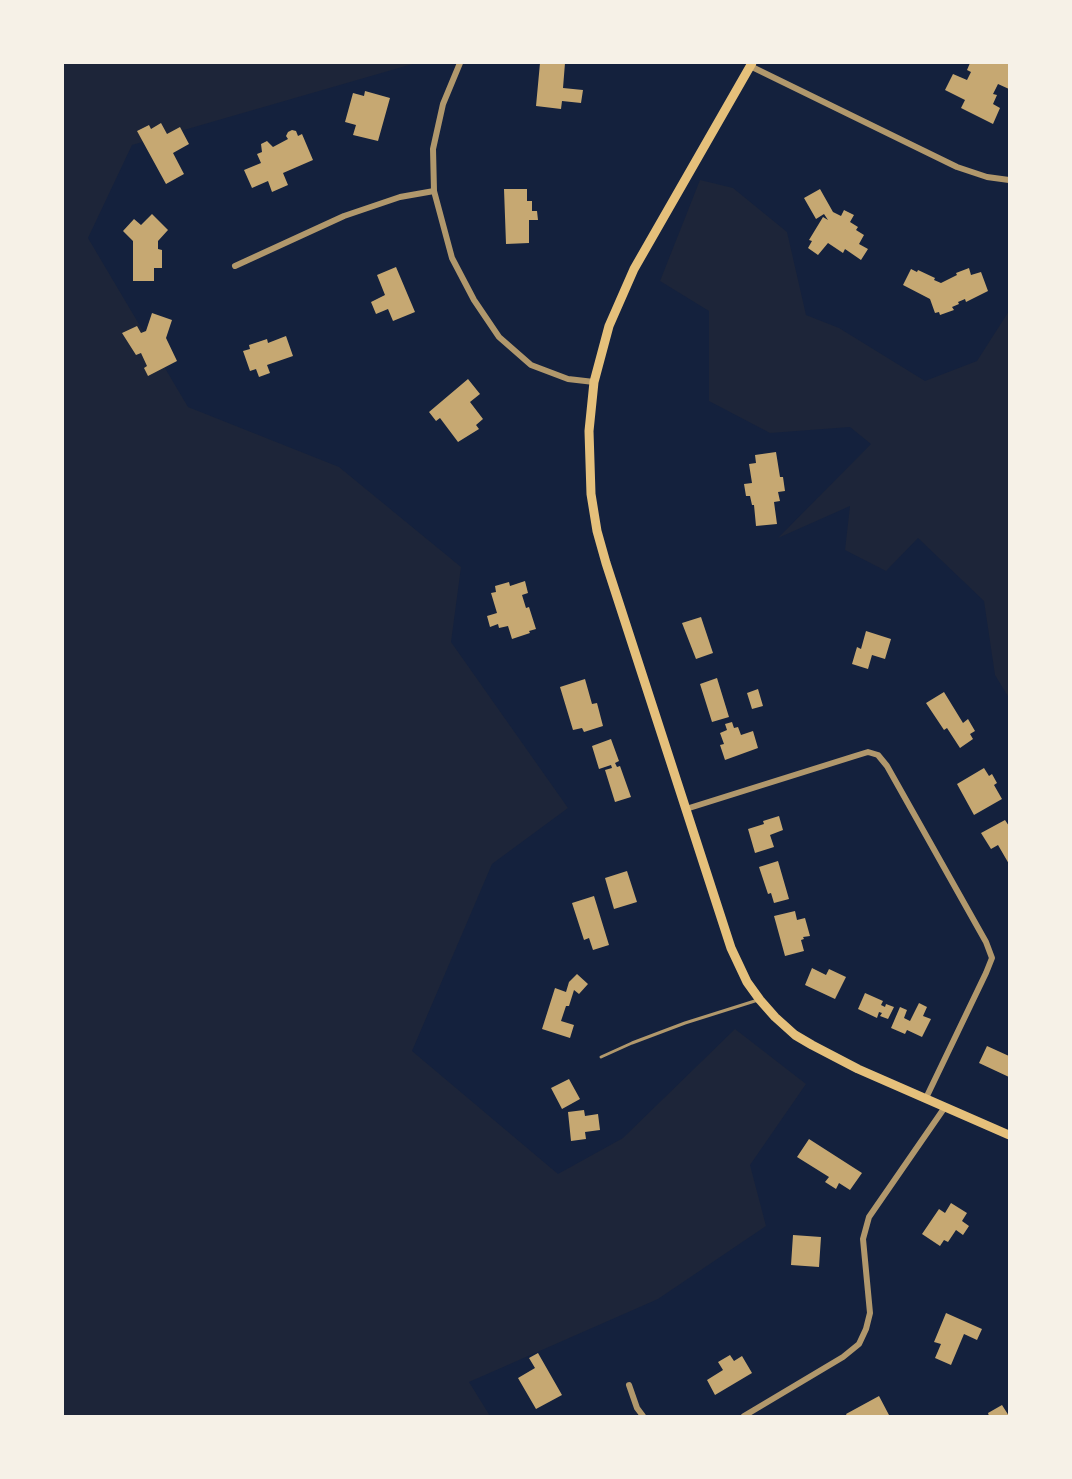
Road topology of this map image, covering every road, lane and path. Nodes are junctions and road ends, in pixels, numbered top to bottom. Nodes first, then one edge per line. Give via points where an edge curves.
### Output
1 (460, 63) edge
2 (751, 65) edge
3 (1009, 180) edge
4 (434, 191) junction
5 (235, 266) dead end
6 (594, 382) junction
7 (686, 809) junction
8 (760, 1000) junction
9 (601, 1058) dead end
10 (926, 1098) junction
11 (945, 1107) junction
12 (1009, 1135) edge
13 (628, 1385) dead end
14 (643, 1416) edge
15 (744, 1416) edge

1 - 4 street via 443,104 433,149
2 - 3 street via 957,167
2 - 6 main road via 634,269 609,326
4 - 5 street via 400,197 344,216
4 - 6 street via 452,258 499,337 531,365 568,379
6 - 7 main road via 589,459 597,531
7 - 8 main road via 731,948
7 - 10 street via 868,752 878,755 992,958
8 - 9 lane via 685,1023
8 - 10 main road via 795,1035 858,1069
10 - 11 main road
11 - 12 main road
11 - 15 street via 869,1217 862,1239 870,1313 859,1344
13 - 14 street

